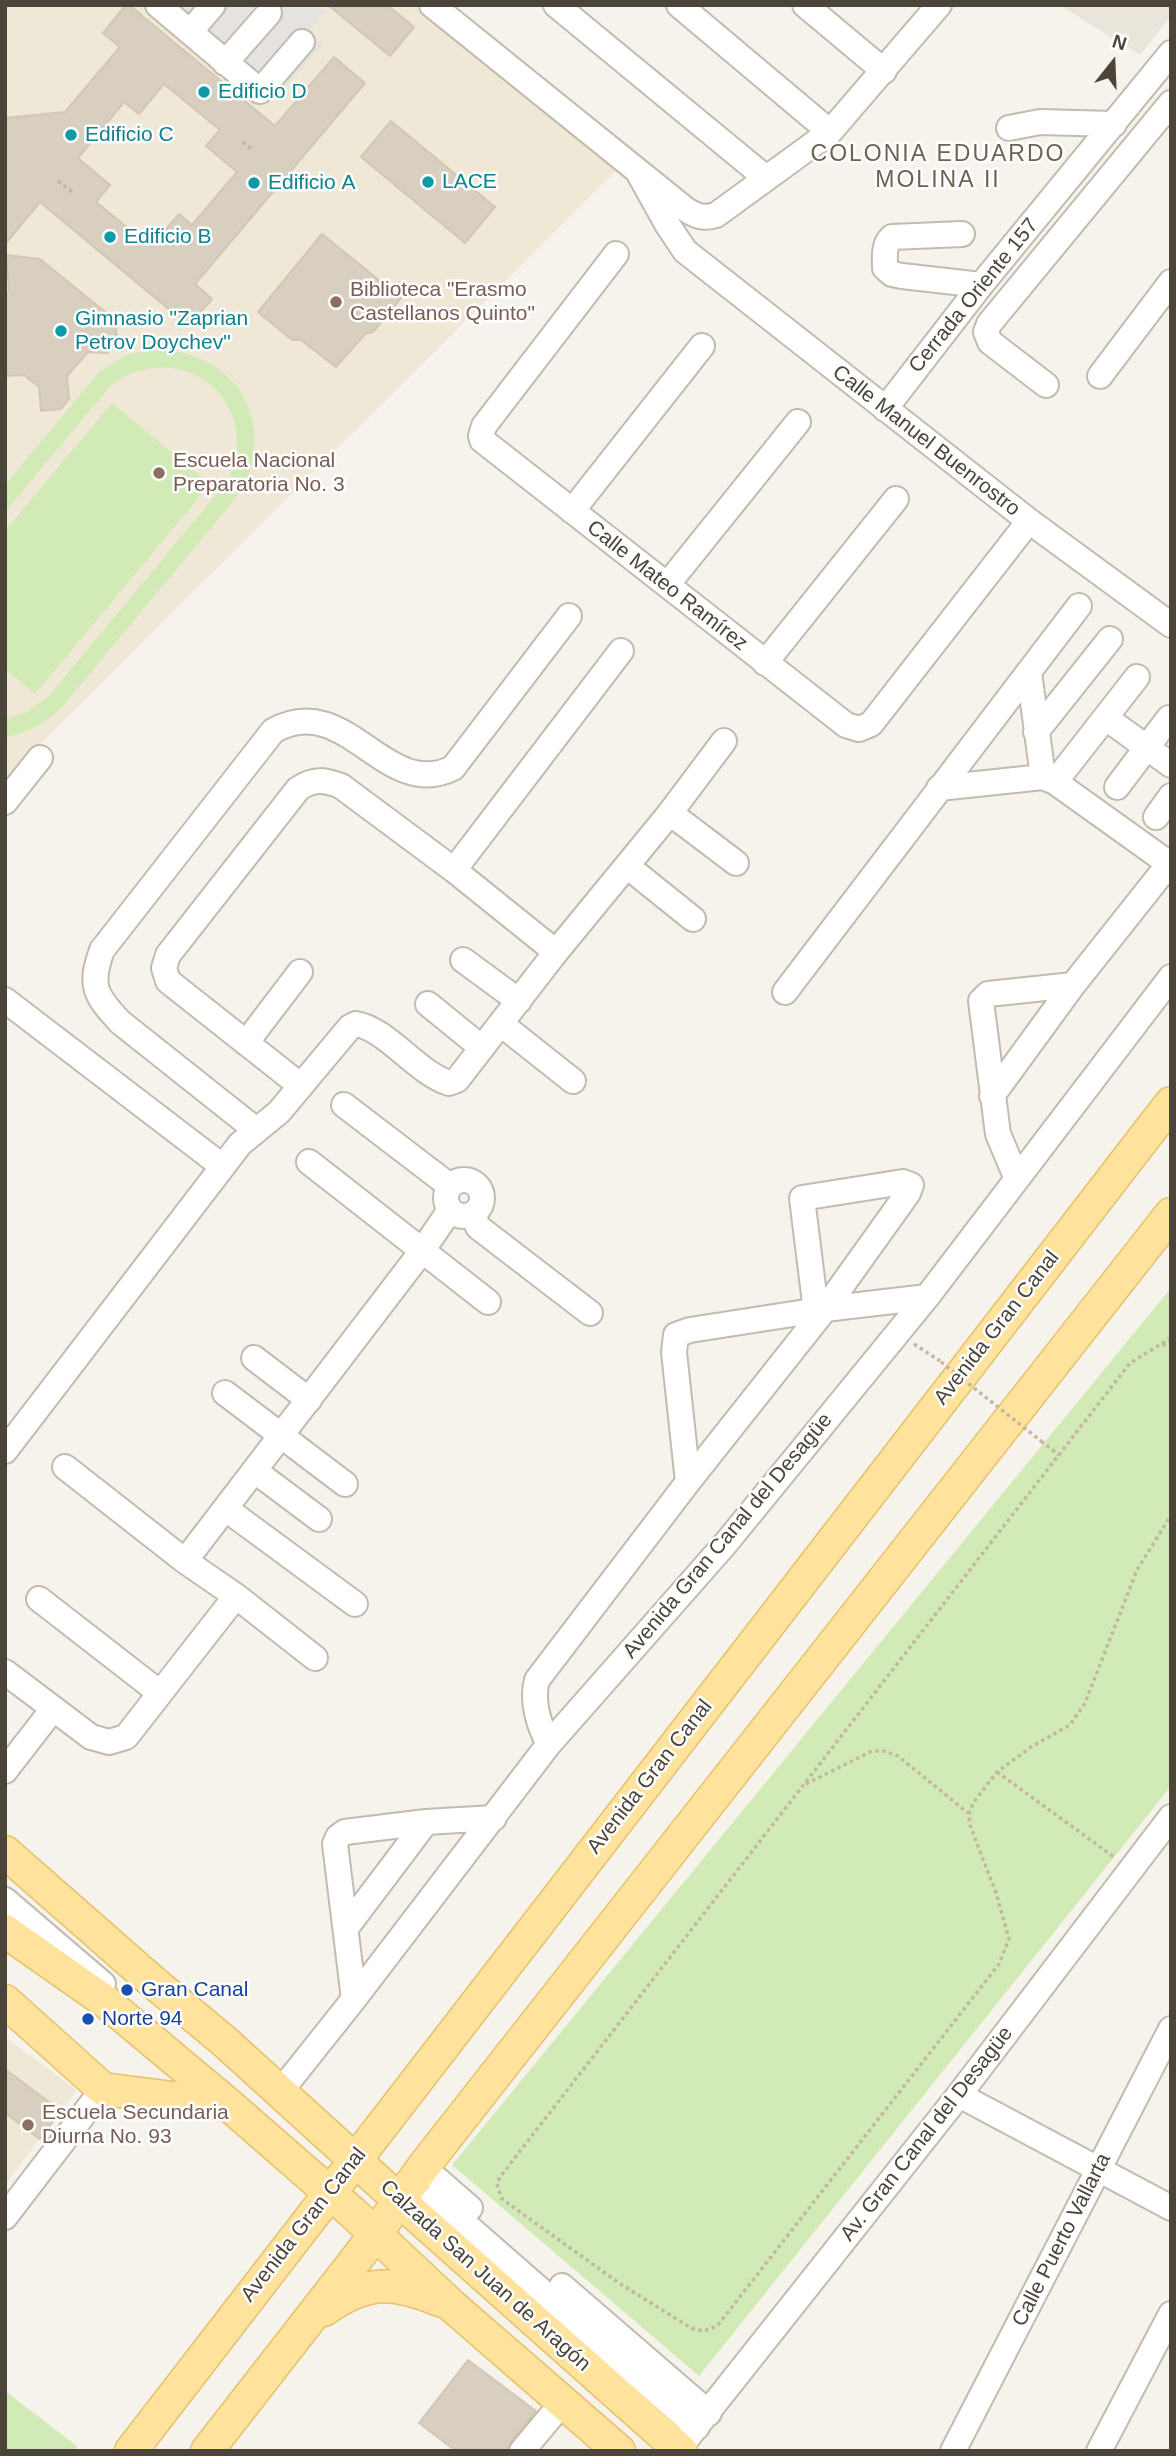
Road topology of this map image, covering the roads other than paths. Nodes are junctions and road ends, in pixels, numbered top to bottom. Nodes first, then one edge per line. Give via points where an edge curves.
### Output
1 (158, 5) edge
2 (213, 5) edge
3 (432, 5) edge
4 (556, 5) edge
5 (679, 5) edge
6 (805, 5) edge
7 (930, 9) edge
8 (269, 13) dead end
9 (190, 33) junction
10 (302, 42) dead end
11 (1171, 53) edge
12 (225, 63) junction
13 (884, 71) junction
14 (1171, 103) edge
15 (1114, 124) junction
16 (1009, 128) dead end
17 (830, 132) junction
18 (638, 172) junction
19 (766, 178) junction
20 (962, 234) dead end
21 (616, 254) dead end
22 (1171, 282) edge
23 (981, 285) junction
24 (702, 346) dead end
25 (1100, 376) dead end
26 (1046, 385) dead end
27 (885, 409) junction
28 (798, 422) dead end
29 (896, 499) dead end
30 (572, 511) junction
31 (1029, 521) junction
32 (667, 585) junction
33 (1079, 606) dead end
34 (569, 616) dead end
35 (1171, 625) edge
36 (1110, 639) dead end
37 (621, 651) dead end
38 (765, 663) junction
39 (1029, 673) junction
40 (1137, 677) dead end
41 (1106, 718) junction
42 (1169, 718) edge
43 (1036, 732) junction
44 (723, 741) dead end
45 (1146, 748) junction
46 (40, 758) dead end
47 (1171, 765) edge
48 (1049, 779) junction
49 (939, 788) junction
50 (1117, 788) dead end
51 (1171, 796) edge
52 (5, 802) edge
53 (670, 813) junction
54 (1156, 817) dead end
55 (736, 863) dead end
56 (1170, 865) edge
57 (627, 866) junction
58 (454, 870) junction
59 (693, 919) dead end
60 (556, 952) junction
61 (463, 960) dead end
62 (300, 972) dead end
63 (1171, 977) edge
64 (1073, 985) junction
65 (785, 992) dead end
66 (5, 1000) edge
67 (519, 1001) junction
68 (428, 1004) dead end
69 (501, 1024) junction
70 (246, 1043) junction
71 (482, 1048) junction
72 (573, 1081) dead end
73 (301, 1086) junction
74 (992, 1096) junction
75 (1171, 1103) edge
76 (344, 1105) dead end
77 (256, 1130) junction
78 (309, 1162) dead end
79 (222, 1166) junction
80 (1017, 1179) junction
81 (458, 1203) junction
82 (1171, 1214) edge
83 (422, 1251) junction
84 (927, 1297) junction
85 (488, 1302) dead end
86 (821, 1310) junction
87 (590, 1313) dead end
88 (254, 1358) dead end
89 (225, 1393) dead end
90 (309, 1400) junction
91 (14, 1422) edge
92 (281, 1434) junction
93 (5, 1451) edge
94 (65, 1468) dead end
95 (255, 1471) junction
96 (688, 1482) junction
97 (345, 1484) dead end
98 (226, 1509) junction
99 (319, 1519) dead end
100 (185, 1561) junction
101 (236, 1596) junction
102 (39, 1599) dead end
103 (355, 1604) dead end
104 (315, 1658) dead end
105 (5, 1672) edge
106 (160, 1693) junction
107 (53, 1709) junction
108 (14, 1741) edge
109 (549, 1744) junction
110 (5, 1771) edge
111 (1171, 1817) edge
112 (494, 1818) junction
113 (426, 1822) junction
114 (5, 1852) edge
115 (5, 1868) edge
116 (5, 1900) edge
117 (346, 1928) junction
118 (5, 1931) edge
119 (354, 1999) junction
120 (5, 2001) edge
121 (1171, 2029) edge
122 (103, 2090) junction
123 (279, 2092) junction
124 (958, 2095) junction
125 (229, 2105) junction
126 (423, 2167) junction
127 (1098, 2169) junction
128 (342, 2176) junction
129 (1171, 2208) edge
130 (5, 2217) edge
131 (387, 2218) junction
132 (452, 2305) junction
133 (1171, 2314) edge
134 (306, 2323) junction
135 (568, 2407) junction
136 (685, 2440) edge
137 (131, 2451) edge
138 (207, 2451) edge
139 (522, 2451) edge
140 (541, 2451) edge
141 (619, 2451) edge
142 (638, 2451) edge
143 (953, 2451) edge
144 (1099, 2451) edge

1 - 9 street
2 - 9 street
3 - 18 street
4 - 19 street
5 - 17 street
6 - 13 street
7 - 13 street
8 - 12 street
9 - 12 street
10 - 12 street via 261,91
11 - 15 street, Cerrada Oriente 157
13 - 17 street
14 - 26 street via 989,324 990,342
15 - 16 street via 1040,122
15 - 23 street, Cerrada Oriente 157
17 - 19 street
18 - 19 street via 697,217 716,215
18 - 27 street, Calle Manuel Buenrostro via 685,251
20 - 23 street via 892,237 885,250 885,268 902,276
21 - 30 street, Calle Mateo Ramírez via 484,426 481,436 485,444
22 - 25 street
23 - 27 street, Cerrada Oriente 157
24 - 30 street
27 - 31 street, Calle Manuel Buenrostro
28 - 32 street
29 - 38 street
30 - 32 street, Calle Mateo Ramírez
31 - 35 street, Calle Manuel Buenrostro
31 - 38 street, Calle Mateo Ramírez via 871,724 859,729 846,725
32 - 38 street, Calle Mateo Ramírez
33 - 39 street
34 - 77 street via 453,768 442,774 429,776 399,768 338,728 301,720 273,731 102,950 95,969 95,989 106,1007
36 - 43 street
37 - 58 street
39 - 43 street
39 - 49 street
40 - 41 street
41 - 45 street
41 - 48 street
42 - 45 street
43 - 48 street
44 - 53 street
45 - 47 street
45 - 50 street
46 - 52 street
48 - 49 street
48 - 56 street
49 - 65 street
51 - 54 street
53 - 55 street
53 - 57 street
56 - 64 street
57 - 59 street
57 - 60 street
58 - 60 street
58 - 70 street via 341,786 324,780 310,781 298,789 168,955 164,968 167,981
60 - 67 street
61 - 67 street
62 - 70 street
63 - 80 street, Avenida Gran Canal del Desagüe
64 - 74 street
64 - 74 street via 984,996 981,1006
66 - 79 street
67 - 69 street
68 - 71 street
69 - 71 street
69 - 72 street
70 - 73 street
71 - 73 street via 462,1075 449,1083 369,1028 356,1024
73 - 77 street
74 - 80 street via 998,1134
75 - 128 main road, Avenida Gran Canal
76 - 81 street
77 - 79 street
78 - 83 street
79 - 91 street
80 - 84 street, Avenida Gran Canal del Desagüe
81 - 83 street
81 - 87 street via 478,1227
82 - 126 main road
83 - 85 street
83 - 90 street
84 - 86 street
84 - 109 street, Avenida Gran Canal del Desagüe via 726,1543
86 - 86 street via 802,1198 911,1185 908,1193
86 - 96 street
86 - 96 street via 676,1335
88 - 90 street
89 - 92 street
90 - 92 street
91 - 93 street
92 - 95 street
92 - 97 street
94 - 100 street
95 - 98 street
95 - 99 street
96 - 109 street via 537,1680 539,1727
98 - 100 street
98 - 103 street
100 - 101 street
101 - 104 street
101 - 106 street
102 - 106 street
105 - 107 street
106 - 107 street via 118,1741 91,1738
107 - 108 street
108 - 110 street
109 - 112 street, Avenida Gran Canal del Desagüe
111 - 124 street, Av. Gran Canal del Desagüe
112 - 113 street
112 - 119 street, Avenida Gran Canal del Desagüe
113 - 117 street
113 - 117 street via 345,1832 338,1837 335,1844
114 - 123 main road, Calzada San Juan de Aragón
115 - 128 street via 165,2006
116 - 128 street
117 - 119 street
118 - 125 main road, Calzada San Juan de Aragón via 106,2002
119 - 123 street, Avenida Gran Canal del Desagüe
120 - 122 main road
121 - 127 street, Calle Puerto Vallarta
122 - 125 main road
122 - 130 street
123 - 128 main road, Calzada San Juan de Aragón
124 - 127 street
124 - 136 street, Av. Gran Canal del Desagüe
125 - 128 main road, Calzada San Juan de Aragón
126 - 131 main road
126 - 136 street
127 - 129 street
127 - 143 street, Calle Puerto Vallarta
128 - 131 main road, Calzada San Juan de Aragón
128 - 131 main road, Calzada San Juan de Aragón
128 - 137 main road, Avenida Gran Canal
131 - 132 main road, Calzada San Juan de Aragón
131 - 134 main road
131 - 136 main road, Calzada San Juan de Aragón
131 - 142 street
132 - 134 main road via 421,2293 377,2285 348,2293
132 - 135 main road, Calzada San Juan de Aragón
133 - 144 street
134 - 138 main road
135 - 139 street
135 - 140 street
135 - 141 main road, Calzada San Juan de Aragón

